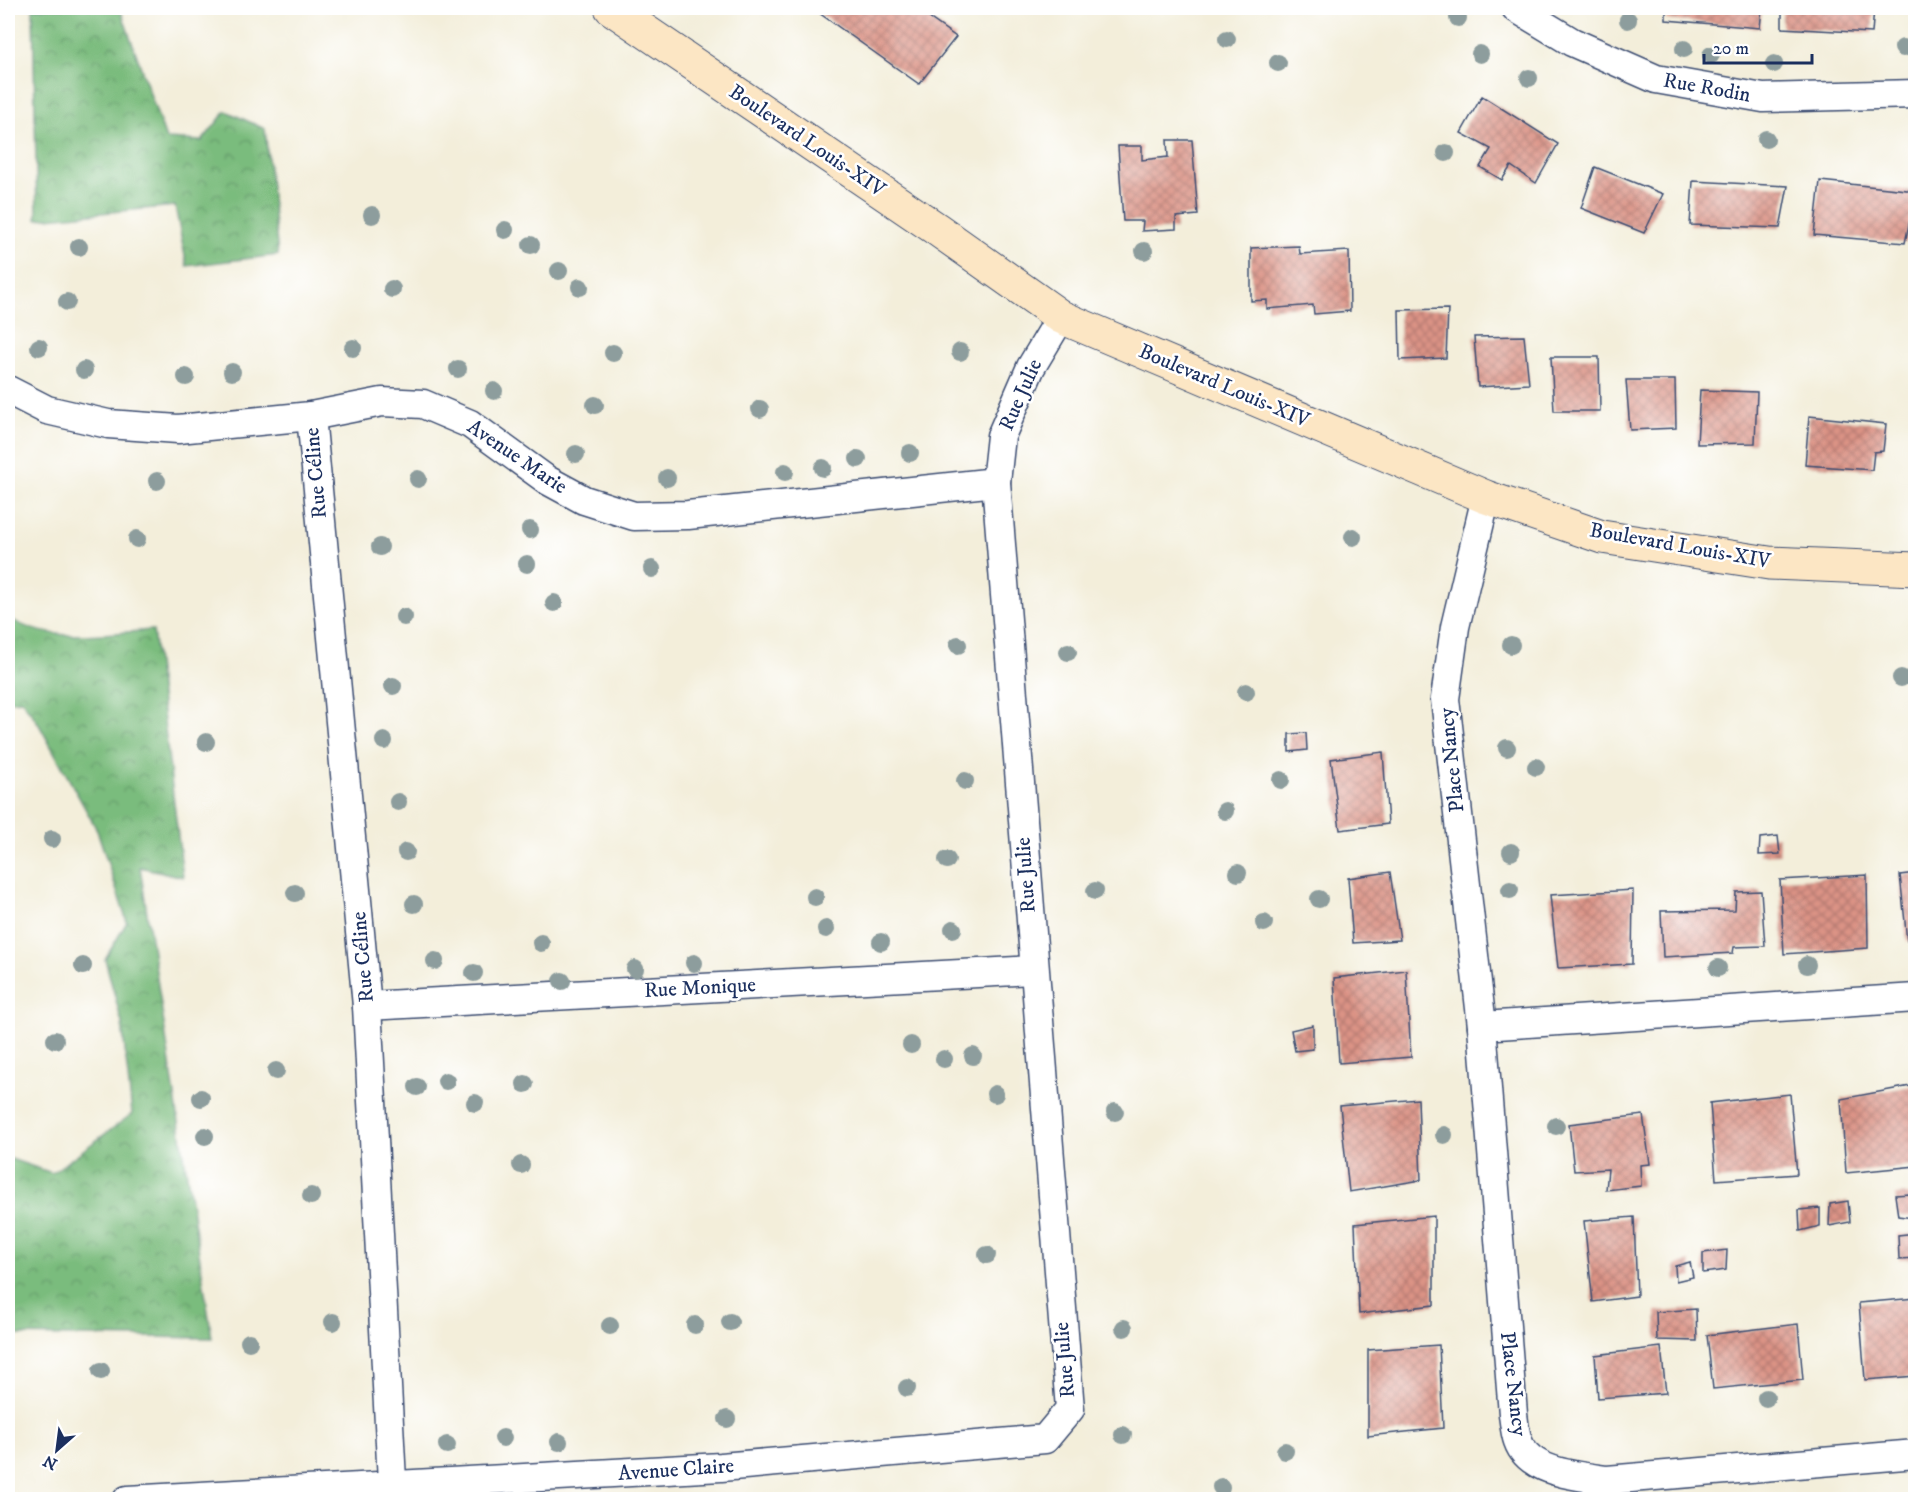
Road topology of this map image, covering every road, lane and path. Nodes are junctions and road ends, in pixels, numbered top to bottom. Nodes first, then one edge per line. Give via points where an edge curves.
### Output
1 (611, 8) edge
2 (1516, 8) edge
3 (1916, 94) edge
4 (1061, 317) junction
5 (8, 390) edge
6 (311, 416) junction
7 (996, 482) junction
8 (1486, 497) junction
9 (1916, 568) edge
10 (1033, 970) junction
11 (1916, 998) edge
12 (367, 1006) junction
13 (1482, 1026) junction
14 (1045, 1439) joint
15 (1916, 1454) edge
16 (392, 1493) edge
17 (127, 1500) edge

1 - 4 main road, Boulevard Louis-XIV
2 - 3 street, Rue Rodin via 1572,42 1656,80 1763,98
4 - 7 street, Rue Julie via 1031,367 1001,436
4 - 8 main road, Boulevard Louis-XIV
5 - 6 street, Avenue Marie via 47,410 108,424 178,429
6 - 7 street, Avenue Marie via 382,402 423,404 470,424 556,485 584,500 634,516 688,515
6 - 12 street, Rue Céline
7 - 10 street, Rue Julie
8 - 9 main road, Boulevard Louis-XIV via 1602,537 1769,563
8 - 13 street, Place Nancy via 1455,627 1445,699
10 - 12 street, Rue Monique
10 - 14 street, Rue Julie via 1070,1409
11 - 13 street
12 - 16 street, Rue Céline
13 - 15 street, Place Nancy via 1513,1414 1518,1443 1539,1465 1568,1475 1607,1480
14 - 16 street, Avenue Claire
16 - 17 street, Avenue Claire

